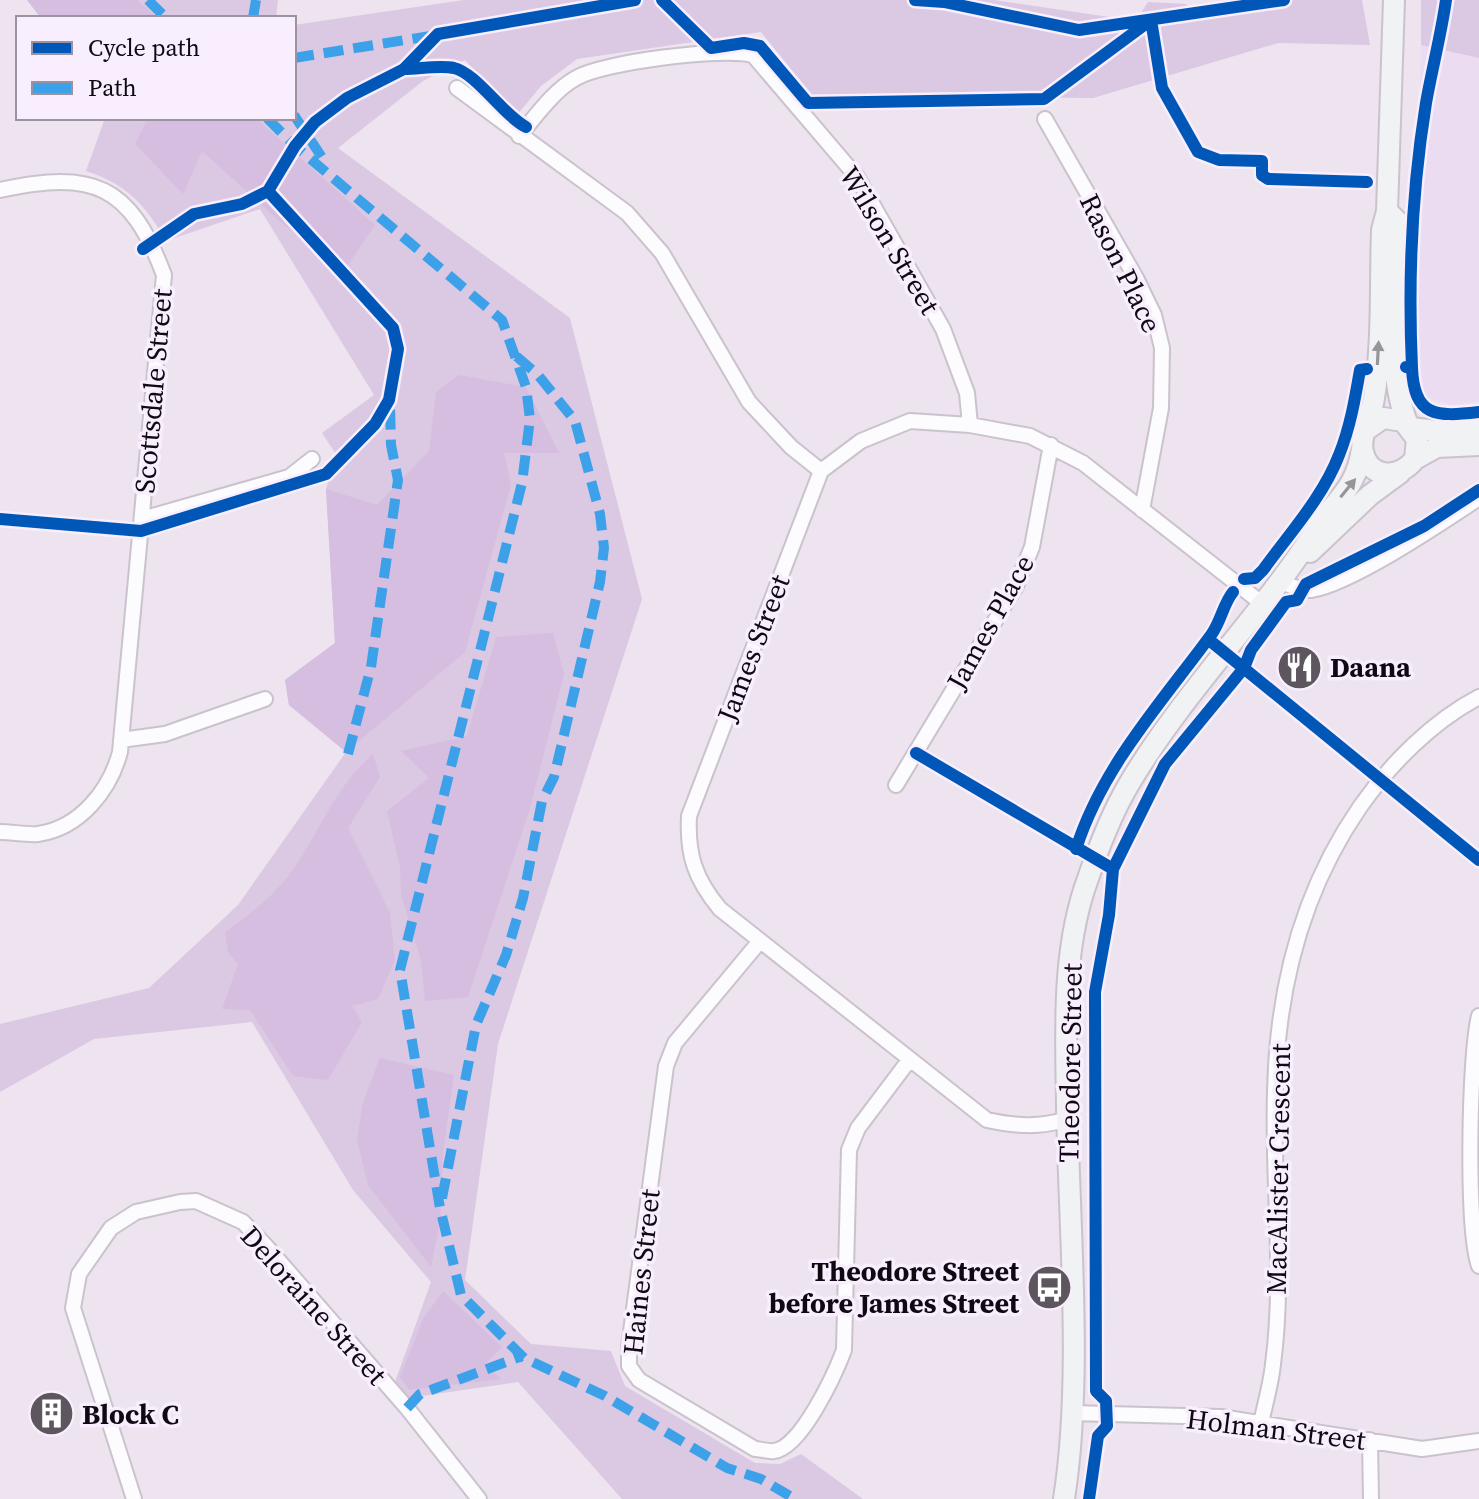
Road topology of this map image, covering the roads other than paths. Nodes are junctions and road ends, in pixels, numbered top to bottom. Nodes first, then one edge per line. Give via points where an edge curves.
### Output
1 (1394, 0) edge
2 (457, 88) dead end
3 (1045, 119) dead end
4 (519, 136) junction
5 (0, 190) edge
6 (1387, 211) junction
7 (970, 425) junction
8 (1409, 426) junction
9 (1479, 427) edge
10 (1364, 440) junction
11 (1051, 445) junction
12 (1479, 445) edge
13 (312, 459) dead end
14 (1409, 465) junction
15 (821, 471) junction
16 (1479, 498) edge
17 (1142, 510) junction
18 (142, 519) junction
19 (1286, 576) junction
20 (1264, 605) junction
21 (1479, 697) edge
22 (265, 699) dead end
23 (121, 740) junction
24 (896, 785) dead end
25 (0, 832) edge
26 (760, 941) junction
27 (1479, 1016) edge
28 (910, 1059) junction
29 (1067, 1119) junction
30 (1479, 1266) edge
31 (1071, 1413) junction
32 (1261, 1423) junction
33 (1370, 1440) junction
34 (1479, 1441) edge
35 (135, 1499) edge
36 (479, 1499) edge
37 (1064, 1499) edge
38 (1073, 1499) edge
39 (1371, 1499) edge

1 - 6 main road
2 - 4 street
3 - 17 street, Rason Place via 1154,315 1162,348 1161,408
4 - 7 street, Wilson Street via 563,86 590,71 721,52 753,55 857,177 943,329 967,393
4 - 15 street via 647,233 749,402
5 - 18 street, Scottsdale Street via 67,179 93,186 136,213 152,243 164,275
6 - 8 main road via 1399,223 1398,367
10 -> 6 main road, Theodore Street via 1375,393
7 - 11 street
7 - 15 street via 910,421 861,441
8 - 9 main road via 1437,431
8 - 10 main road via 1387,418
8 - 14 main road via 1418,443
10 - 14 main road via 1368,463 1379,472 1392,474
19 -> 10 main road, Theodore Street via 1354,483
11 - 17 street
11 - 24 street, James Place via 1032,547 1016,586
12 - 14 main road, Theodore Street via 1437,447
13 - 18 street via 289,477
14 - 19 main road, Theodore Street
15 - 26 street, James Street via 689,816 693,869 703,889
16 - 19 street via 1326,585 1303,590
17 - 20 street
18 - 23 street, Scottsdale Street
19 - 20 main road, Theodore Street
20 - 29 main road, Theodore Street via 1141,765 1100,843 1070,958
21 - 32 street, MacAlister Crescent via 1420,739 1374,787 1336,842 1308,902 1280,1019 1275,1092 1279,1237 1273,1363
22 - 23 street via 165,734
23 - 25 street, Scottsdale Street via 115,770 98,799 72,821 37,834
26 - 28 street, James Street
26 - 28 street, Haines Street via 675,1043 666,1066 629,1347 629,1366 639,1380 755,1449 775,1451 792,1442 834,1377 844,1350 849,1150 858,1128
27 - 30 street via 1473,1081 1473,1236
28 - 29 street, James Street via 987,1120 1011,1126
29 - 31 main road, Theodore Street
31 - 32 street, Holman Street
31 - 37 main road, Theodore Street
31 - 38 main road, Theodore Street
32 - 33 street, Holman Street
33 - 34 street, Holman Street via 1422,1449
33 - 39 street
35 - 36 street, Deloraine Street via 73,1308 79,1274 111,1228 151,1207 196,1201 243,1222 266,1246

